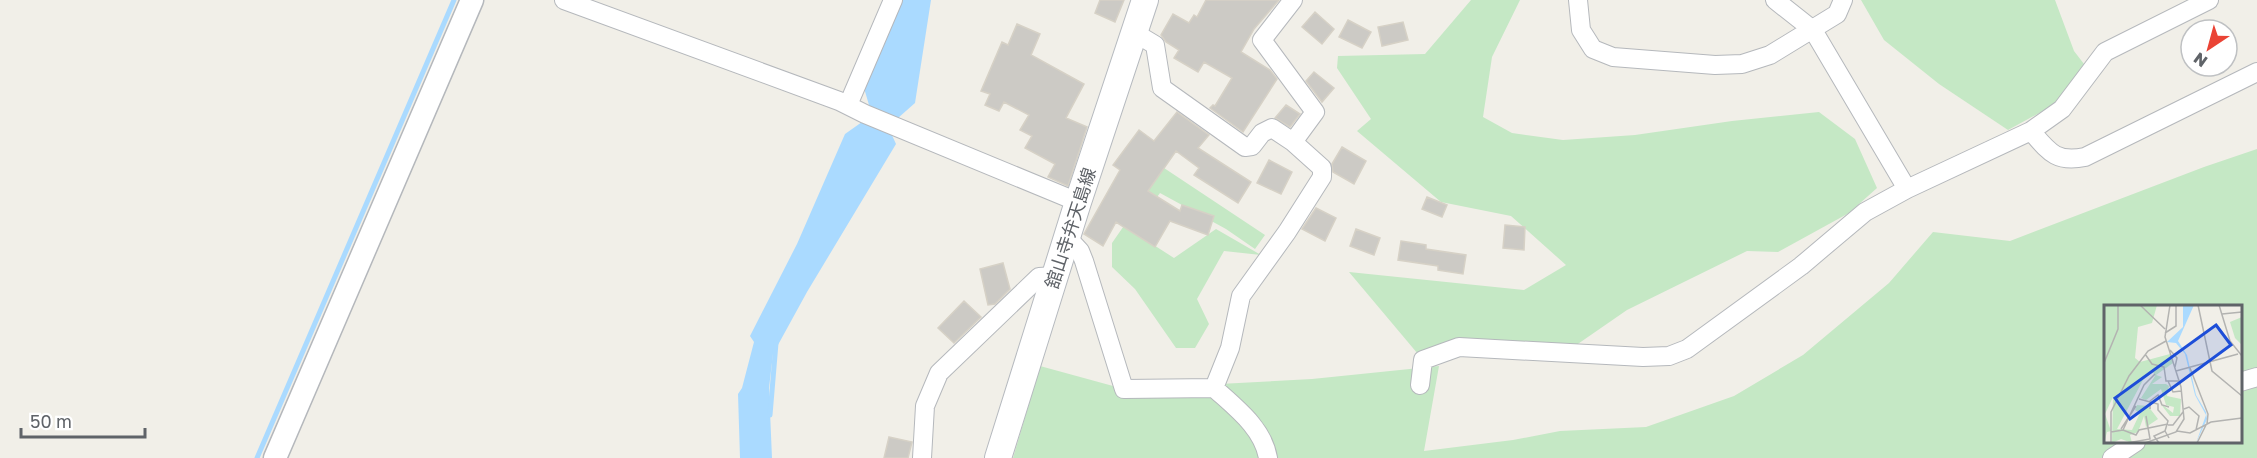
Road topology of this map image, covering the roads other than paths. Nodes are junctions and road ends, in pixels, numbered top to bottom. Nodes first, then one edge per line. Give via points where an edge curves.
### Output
1 (471, 0) edge
2 (564, 0) edge
3 (893, 0) edge
4 (1145, 0) edge
5 (1293, 0) edge
6 (1578, 0) edge
7 (1774, 0) edge
8 (1843, 0) edge
9 (2209, 0) edge
10 (1813, 30) junction
11 (1134, 33) junction
12 (2257, 72) edge
13 (848, 105) junction
14 (2031, 131) junction
15 (1293, 142) junction
16 (1907, 189) junction
17 (1078, 201) junction
18 (1067, 237) junction
19 (1055, 276) junction
20 (2257, 377) edge
21 (2242, 382) edge
22 (1420, 385) dead end
23 (1214, 388) junction
24 (2133, 443) edge
25 (275, 458) edge
26 (922, 458) edge
27 (998, 458) edge
28 (1268, 458) edge
29 (2112, 458) edge

1 - 25 street
2 - 13 street
3 - 13 street
4 - 11 main road, 舘山寺弁天島線
5 - 15 street via 1262,40 1315,112
6 - 10 street via 1581,30 1593,49 1613,57 1742,64 1770,55
7 - 10 street
8 - 10 street via 1837,14
9 - 14 street via 2105,52 2062,109
10 - 16 street
11 - 15 street via 1155,45 1162,88 1245,147 1252,146 1272,128
11 - 17 main road, 舘山寺弁天島線
12 - 14 street via 2085,157 2067,160 2048,152
13 - 17 street
14 - 16 street
15 - 23 street via 1322,168 1322,177 1241,296 1230,348
16 - 22 street via 1865,212 1801,266 1687,349 1669,356 1643,357 1459,347 1423,360
17 - 18 main road, 舘山寺弁天島線
18 - 19 main road, 舘山寺弁天島線
18 - 23 street via 1084,261 1124,389
19 - 26 street via 1039,277 939,373 925,406
19 - 27 main road, 舘山寺弁天島線
20 - 21 street
23 - 28 street via 1266,442
24 - 29 street

